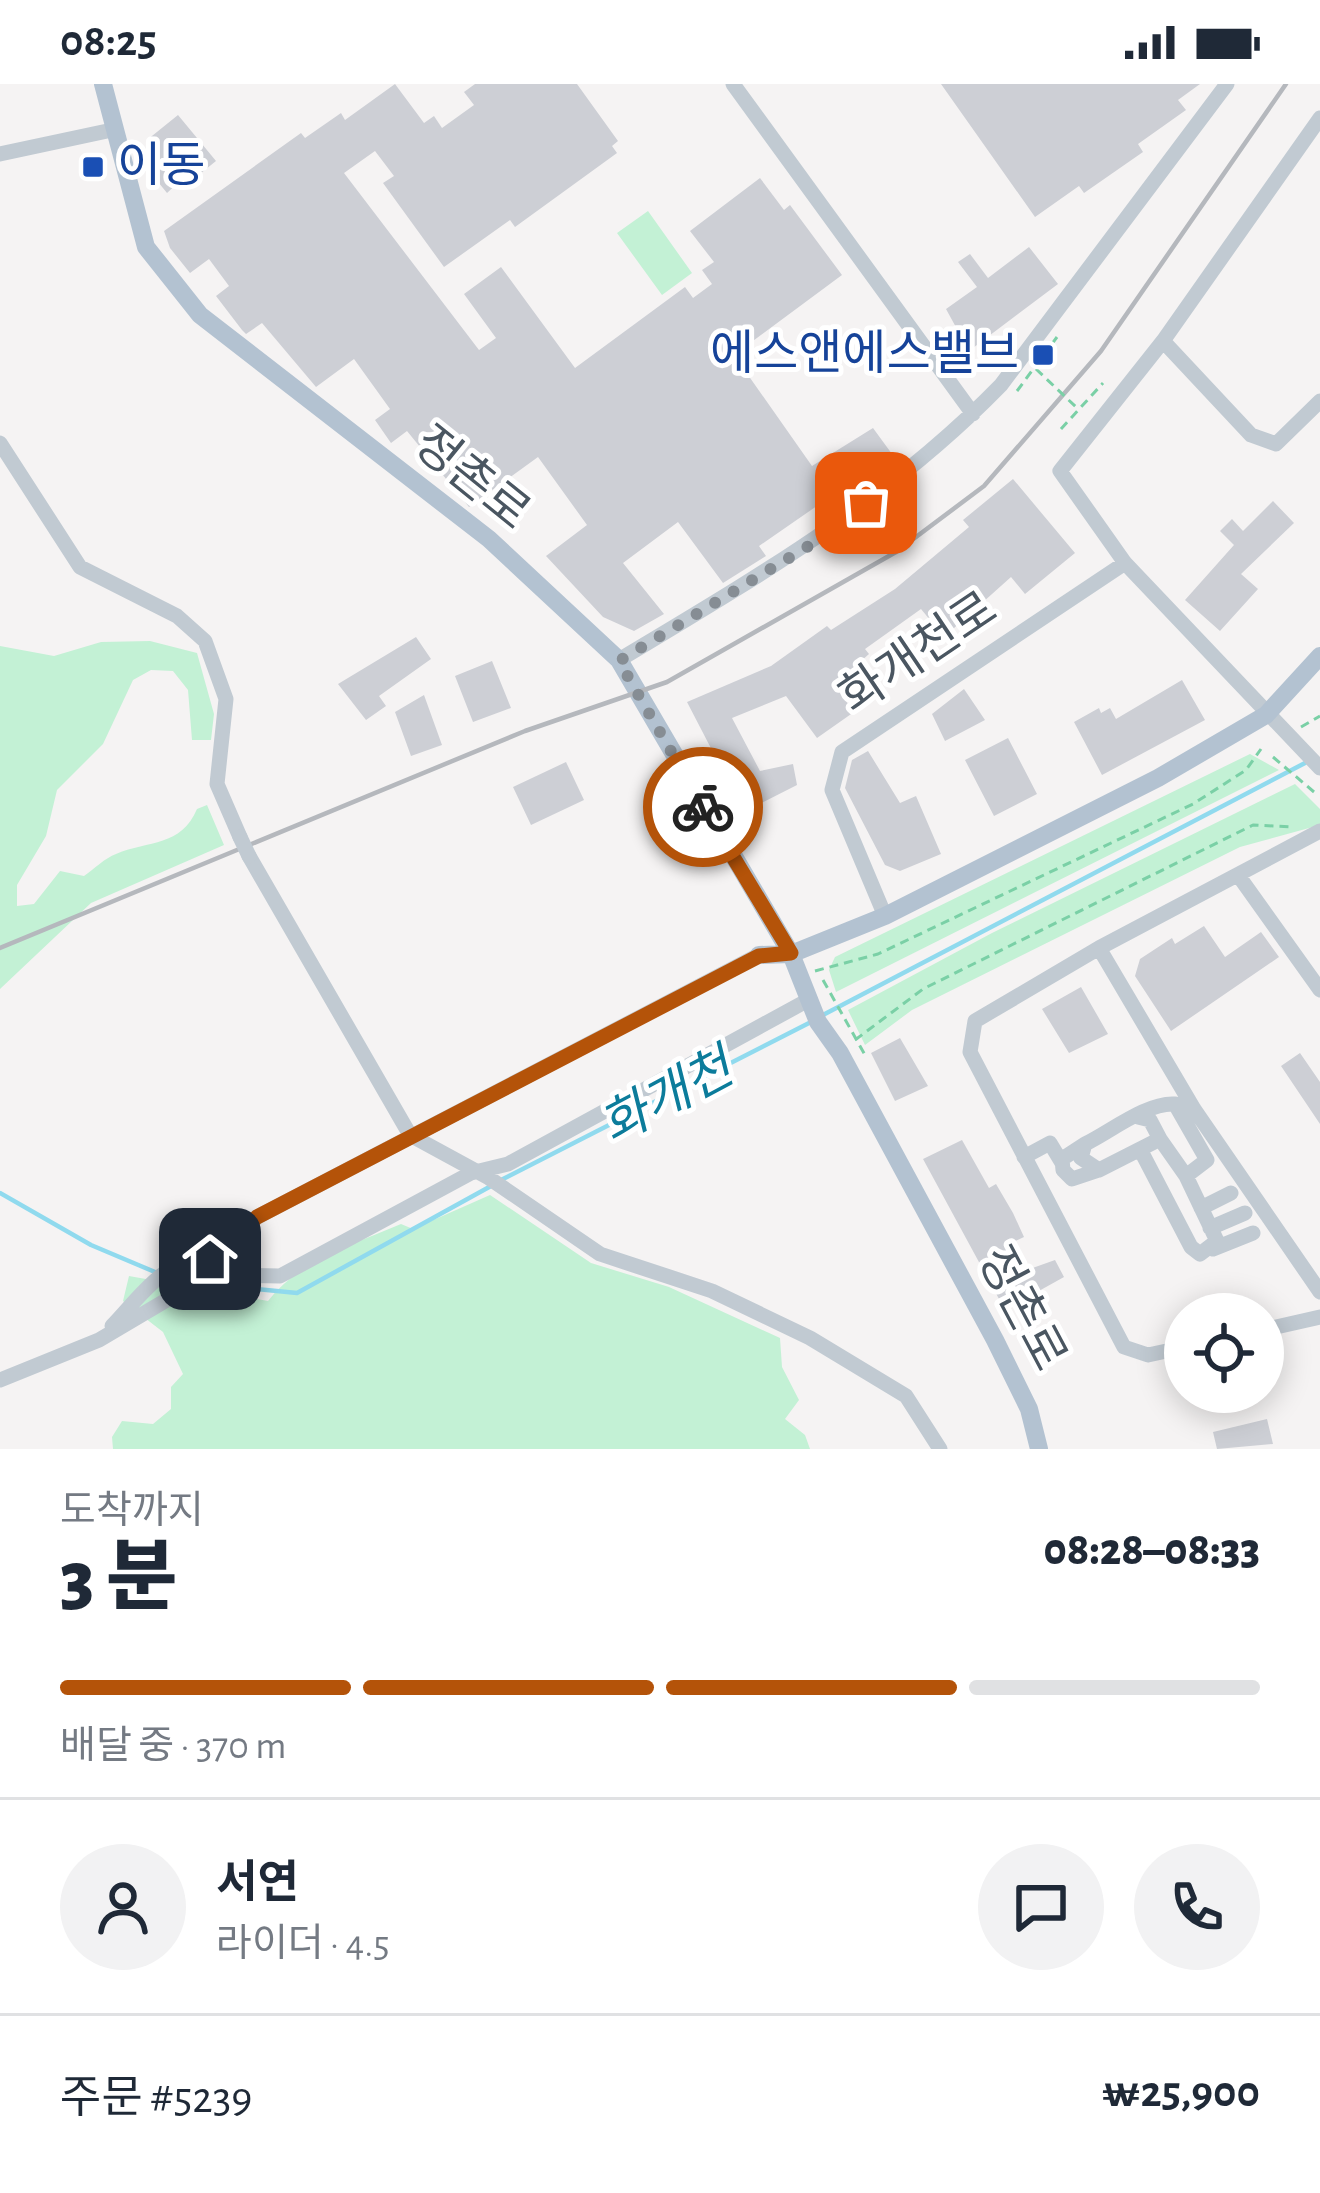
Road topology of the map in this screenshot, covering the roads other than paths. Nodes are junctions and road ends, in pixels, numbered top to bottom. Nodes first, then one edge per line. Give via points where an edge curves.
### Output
1 (103, 84) edge
2 (733, 84) edge
3 (1227, 84) edge
4 (1320, 118) edge
5 (112, 130) junction
6 (0, 154) edge
7 (1162, 341) junction
8 (1320, 401) edge
9 (973, 414) junction
10 (0, 443) edge
11 (1125, 563) junction
12 (1320, 656) edge
13 (619, 661) junction
14 (1272, 721) junction
15 (1320, 768) edge
16 (1313, 827) edge
17 (1238, 875) junction
18 (884, 916) junction
19 (1099, 947) junction
20 (791, 953) junction
21 (759, 956) joint
22 (1320, 989) edge
23 (813, 1010) junction
24 (1150, 1127) junction
25 (410, 1135) junction
26 (1084, 1144) junction
27 (1141, 1151) junction
28 (1024, 1156) junction
29 (1062, 1163) junction
30 (1099, 1170) junction
31 (471, 1173) junction
32 (1186, 1176) junction
33 (1201, 1208) junction
34 (1234, 1213) junction
35 (1210, 1228) junction
36 (1213, 1249) junction
37 (204, 1266) junction
38 (1320, 1292) edge
39 (1320, 1317) edge
40 (1284, 1325) edge
41 (99, 1340) junction
42 (1164, 1352) edge
43 (0, 1380) edge
44 (940, 1449) edge
45 (1039, 1449) edge

1 - 5 main road, 정촌로
2 - 9 street
3 - 9 street
4 - 7 street
5 - 6 street
5 - 13 main road, 정촌로 via 146,247 200,315 489,539
7 - 8 street via 1251,435 1276,444
7 - 11 street via 1060,471
9 - 13 street via 830,533
10 - 25 street, bridge via 80,567 176,616 205,641 226,699 217,784 249,856
11 - 14 street
11 - 18 street, 화개천로 via 842,752 832,790
12 - 14 main road
13 - 20 main road, 정촌로
14 - 15 street
14 - 18 main road
16 - 17 street
17 - 19 street
17 - 22 street
18 - 20 main road
19 - 28 street via 975,1021 970,1052
19 - 38 street via 1194,1109
20 - 21 main road
20 - 23 main road, 정촌로
21 - 25 street
23 - 31 street via 508,1164
23 - 45 main road, 정촌로 via 995,1340
24 - 26 street
24 - 27 street
24 - 32 street
24 - 32 street via 1157,1107 1175,1104 1206,1153 1202,1168
25 - 31 street
25 - 37 street via 257,1217
26 - 29 street
26 - 30 street via 1081,1158
27 - 30 street
27 - 36 street via 1192,1247 1200,1254
28 - 29 street via 1050,1143
28 - 42 street via 1124,1347
29 - 30 street via 1072,1179
31 - 37 street via 280,1276
31 - 44 street via 600,1254 712,1291 810,1338 906,1396
32 - 33 street
33 - 34 street
33 - 35 street
34 - 35 street
34 - 36 street
35 - 36 street
37 - 41 street via 170,1298
37 - 41 street via 187,1258 164,1270
39 - 40 street
41 - 43 street

